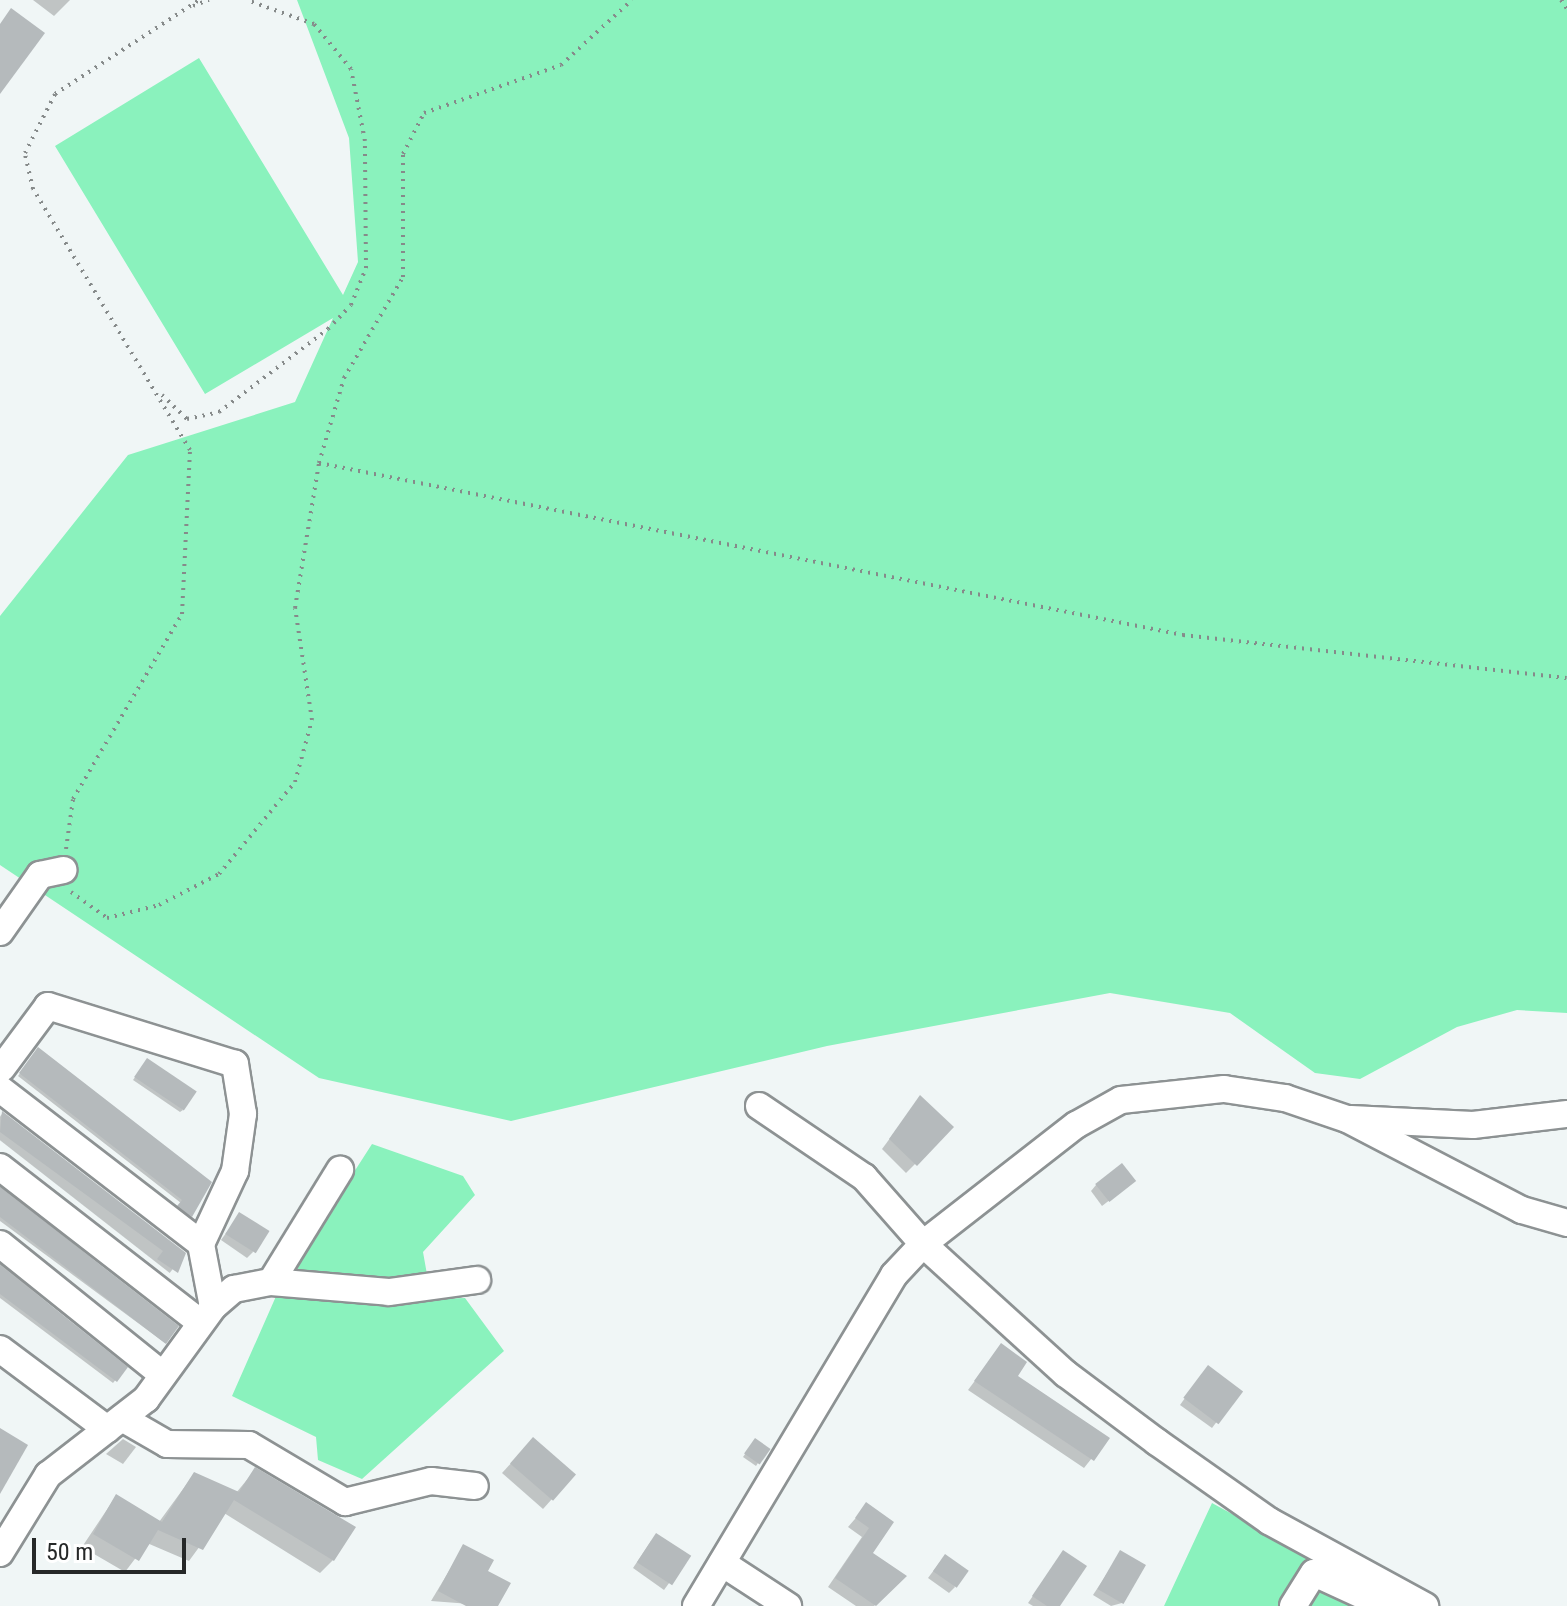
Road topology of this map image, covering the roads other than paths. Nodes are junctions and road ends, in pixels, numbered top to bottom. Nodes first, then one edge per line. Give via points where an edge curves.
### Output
1 (63, 870) road end
2 (0, 932) edge
3 (0, 1072) edge
4 (759, 1106) dead end
5 (1567, 1114) edge
6 (1347, 1119) junction
7 (0, 1167) edge
8 (340, 1170) dead end
9 (1567, 1223) edge
10 (0, 1244) edge
11 (201, 1244) junction
12 (923, 1244) junction
13 (477, 1280) dead end
14 (271, 1282) junction
15 (207, 1315) junction
16 (0, 1349) edge
17 (163, 1375) junction
18 (114, 1423) junction
19 (475, 1486) dead end
20 (0, 1553) edge
21 (722, 1563) junction
22 (696, 1606) edge
23 (788, 1606) edge
24 (1293, 1606) edge
25 (1386, 1606) edge
26 (1425, 1606) edge

1 - 2 street via 40,875
3 - 11 street
3 - 11 street via 48,1006 235,1064 243,1114 235,1171
4 - 12 street via 864,1177
5 - 6 street via 1473,1125
6 - 9 street via 1522,1210
6 - 12 street via 1285,1098 1224,1089 1121,1100 1076,1125
7 - 15 street
8 - 14 street
10 - 17 street
11 - 15 street
12 - 21 street via 894,1275
12 - 26 street via 1066,1374 1157,1442 1269,1521
13 - 14 street via 389,1292
14 - 15 street via 234,1289
15 - 17 street
16 - 18 street
17 - 18 street
18 - 19 street via 167,1444 249,1445 345,1502 431,1481
18 - 20 street via 48,1475
21 - 22 street
21 - 23 street
24 - 25 street via 1314,1573

